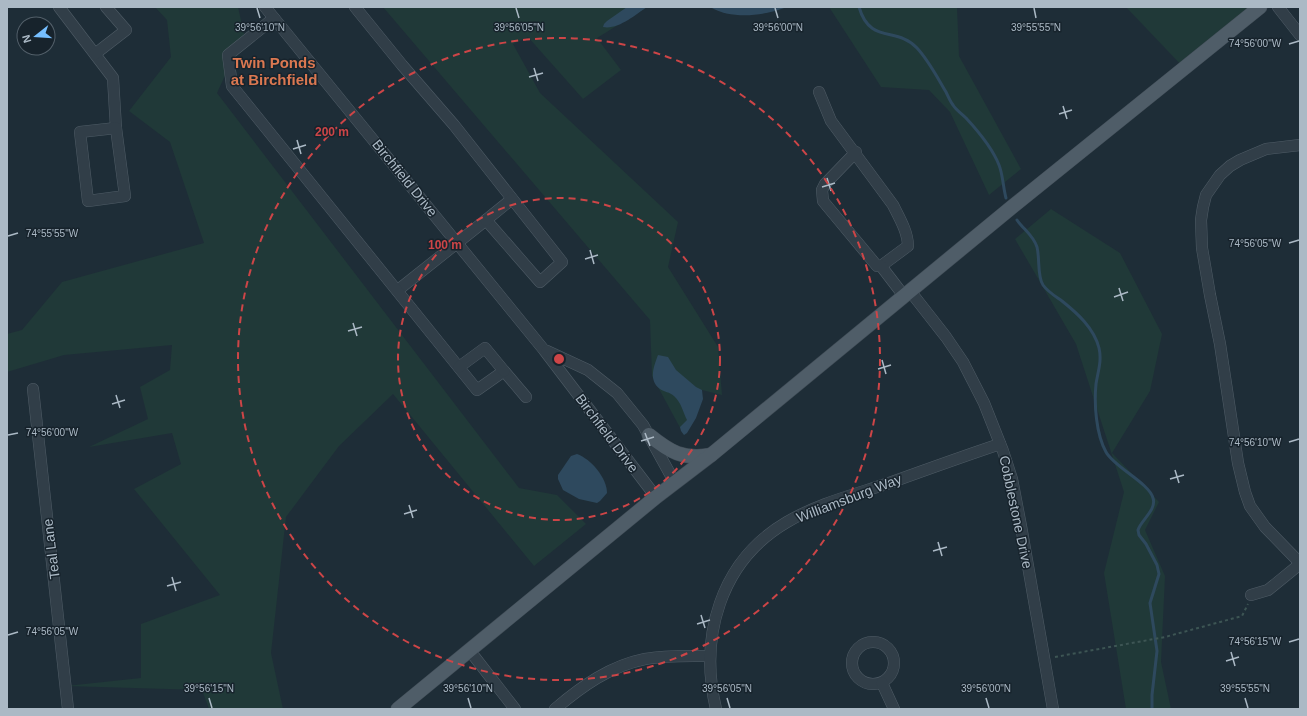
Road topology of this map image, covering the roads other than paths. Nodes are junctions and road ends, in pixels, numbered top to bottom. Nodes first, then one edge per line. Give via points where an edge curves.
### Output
1 (59, 7) edge
2 (106, 7) edge
3 (265, 7) edge
4 (355, 7) edge
5 (1260, 7) edge
6 (1278, 7) edge
7 (274, 18) junction
8 (1300, 35) edge
9 (95, 54) junction
10 (819, 92) dead end
11 (116, 128) junction
12 (1300, 145) edge
13 (856, 152) junction
14 (512, 199) junction
15 (486, 220) junction
16 (457, 242) junction
17 (881, 266) junction
18 (398, 290) junction
19 (907, 294) junction
20 (544, 350) junction
21 (459, 367) junction
22 (504, 371) junction
23 (33, 389) dead end
24 (526, 397) dead end
25 (649, 435) junction
26 (1000, 444) junction
27 (711, 455) junction
28 (675, 483) junction
29 (656, 497) junction
30 (1300, 564) edge
31 (1251, 595) road end
32 (470, 651) junction
33 (710, 656) junction
34 (882, 683) dead end
35 (68, 709) edge
36 (398, 709) edge
37 (515, 709) edge
38 (555, 709) edge
39 (716, 709) edge
40 (894, 709) edge
41 (1053, 709) edge

1 - 9 street
2 - 9 street via 126,30
3 - 7 street, Birchfield Drive
4 - 14 street
5 - 19 main road
6 - 8 street
7 - 16 street, Birchfield Drive
7 - 18 street via 228,55 232,86
9 - 11 street via 113,78
10 - 13 street via 831,121
11 - 11 street via 125,196 88,201 80,132
12 - 30 street via 1266,149 1230,166 1206,195 1201,220 1202,248 1245,492 1250,506 1265,527
13 - 17 street via 893,205 908,241 908,246
13 - 17 street, Cobblestone Drive via 825,184 821,195 823,201 877,266
14 - 15 street
14 - 15 street via 562,262 540,282
15 - 16 street
16 - 18 street
16 - 20 street, Birchfield Drive
17 - 19 street, Cobblestone Drive
18 - 21 street
19 - 26 street, Cobblestone Drive via 946,337 963,362
19 - 27 main road
20 - 25 street, Birchfield Drive via 594,374 617,393 644,425
20 - 29 street, Birchfield Drive
21 - 22 street via 478,390
21 - 22 street via 485,348
22 - 24 street
23 - 35 street, Teal Lane
25 - 27 main road via 666,448 683,456
25 - 28 street, Birchfield Drive
26 - 33 street, Williamsburg Way via 831,502 800,515 773,532 749,554 731,580 714,621
26 - 41 street, Cobblestone Drive via 1012,479
27 - 28 main road
28 - 29 main road
29 - 32 main road
30 - 31 street via 1268,590
32 - 36 main road
32 - 37 street
33 - 38 street via 657,657 620,666 596,678
33 - 39 street, Williamsburg Way
34 - 40 street

